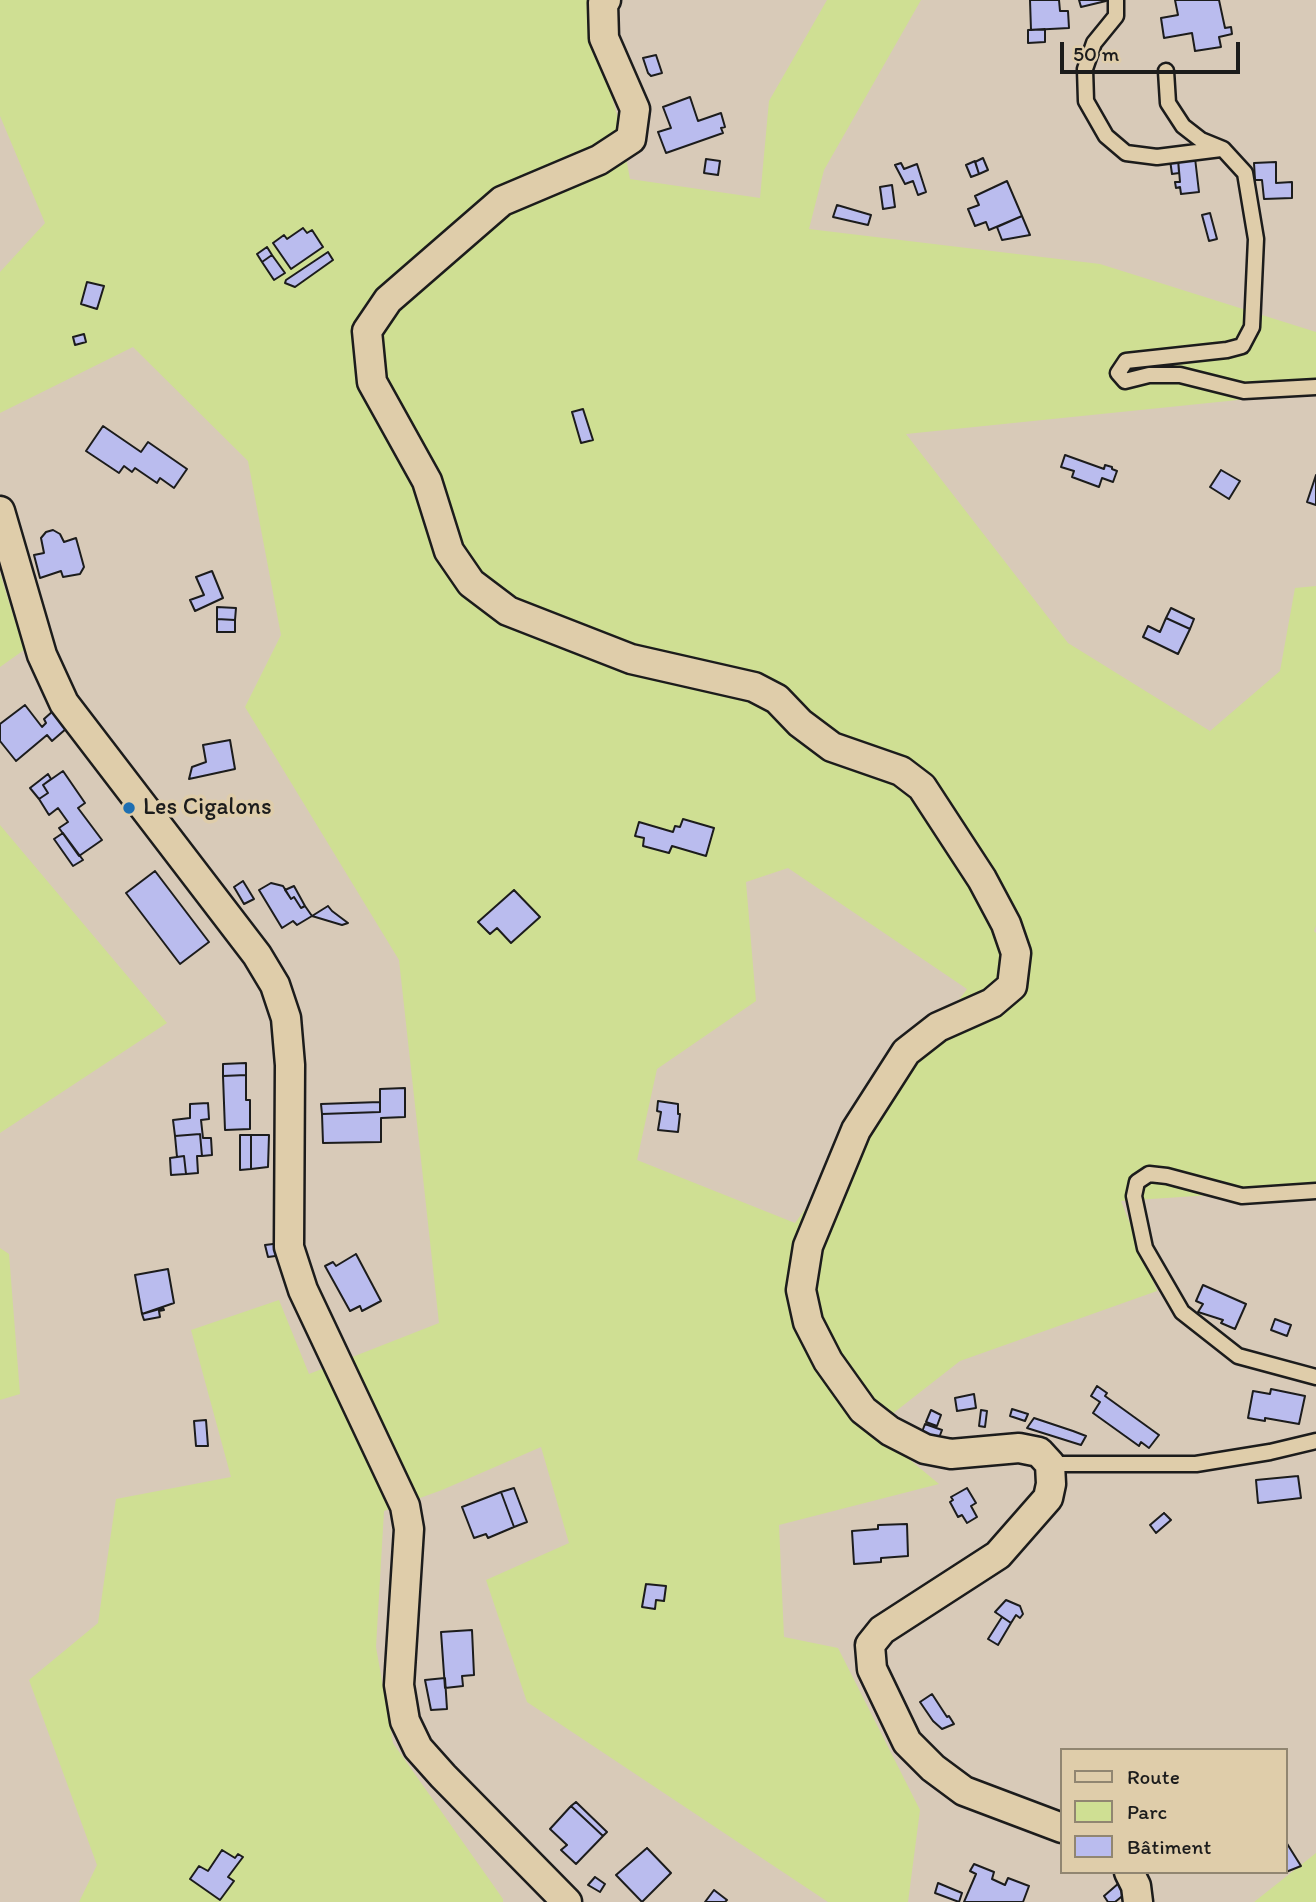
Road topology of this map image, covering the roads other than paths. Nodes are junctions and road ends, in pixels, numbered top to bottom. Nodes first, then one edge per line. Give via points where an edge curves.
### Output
1 (606, 0) edge
2 (1116, 0) edge
3 (1166, 71) dead end
4 (1223, 149) junction
5 (1316, 387) edge
6 (0, 511) edge
7 (1316, 1191) edge
8 (1316, 1377) edge
9 (1316, 1441) edge
10 (1050, 1464) junction
11 (1060, 1827) edge
12 (1130, 1874) edge
13 (567, 1902) edge
14 (1138, 1902) edge

1 - 10 street via 604,38 635,108 631,139 599,160 502,201 388,300 367,331 372,382 428,481 450,551 471,583 508,611 631,659 754,687 778,699 832,747 901,771 922,786 982,879 1016,953 1012,986 992,1003 938,1027 906,1052 856,1130 808,1246 801,1290 808,1322 828,1361 863,1410 890,1431 925,1449 951,1454 1019,1448 1039,1452
2 - 4 lane via 1116,16 1094,43 1085,69 1086,101 1106,136 1126,153 1157,157
3 - 4 lane via 1168,103 1183,126
4 - 5 lane via 1245,173 1256,239 1252,327 1242,346 1126,361 1118,373 1125,381 1180,374 1244,391
6 - 13 street via 42,654 64,703 257,954 275,985 286,1018 290,1065 289,1247 303,1290 405,1506 409,1529 399,1685 405,1721 418,1748 443,1776
7 - 8 lane via 1242,1196 1149,1174 1137,1182 1134,1196 1145,1248 1182,1312 1238,1356
9 - 10 lane via 1196,1464
10 - 11 street via 1048,1499 998,1555 881,1630 870,1645 872,1669 907,1742 933,1768 964,1791
12 - 14 street

